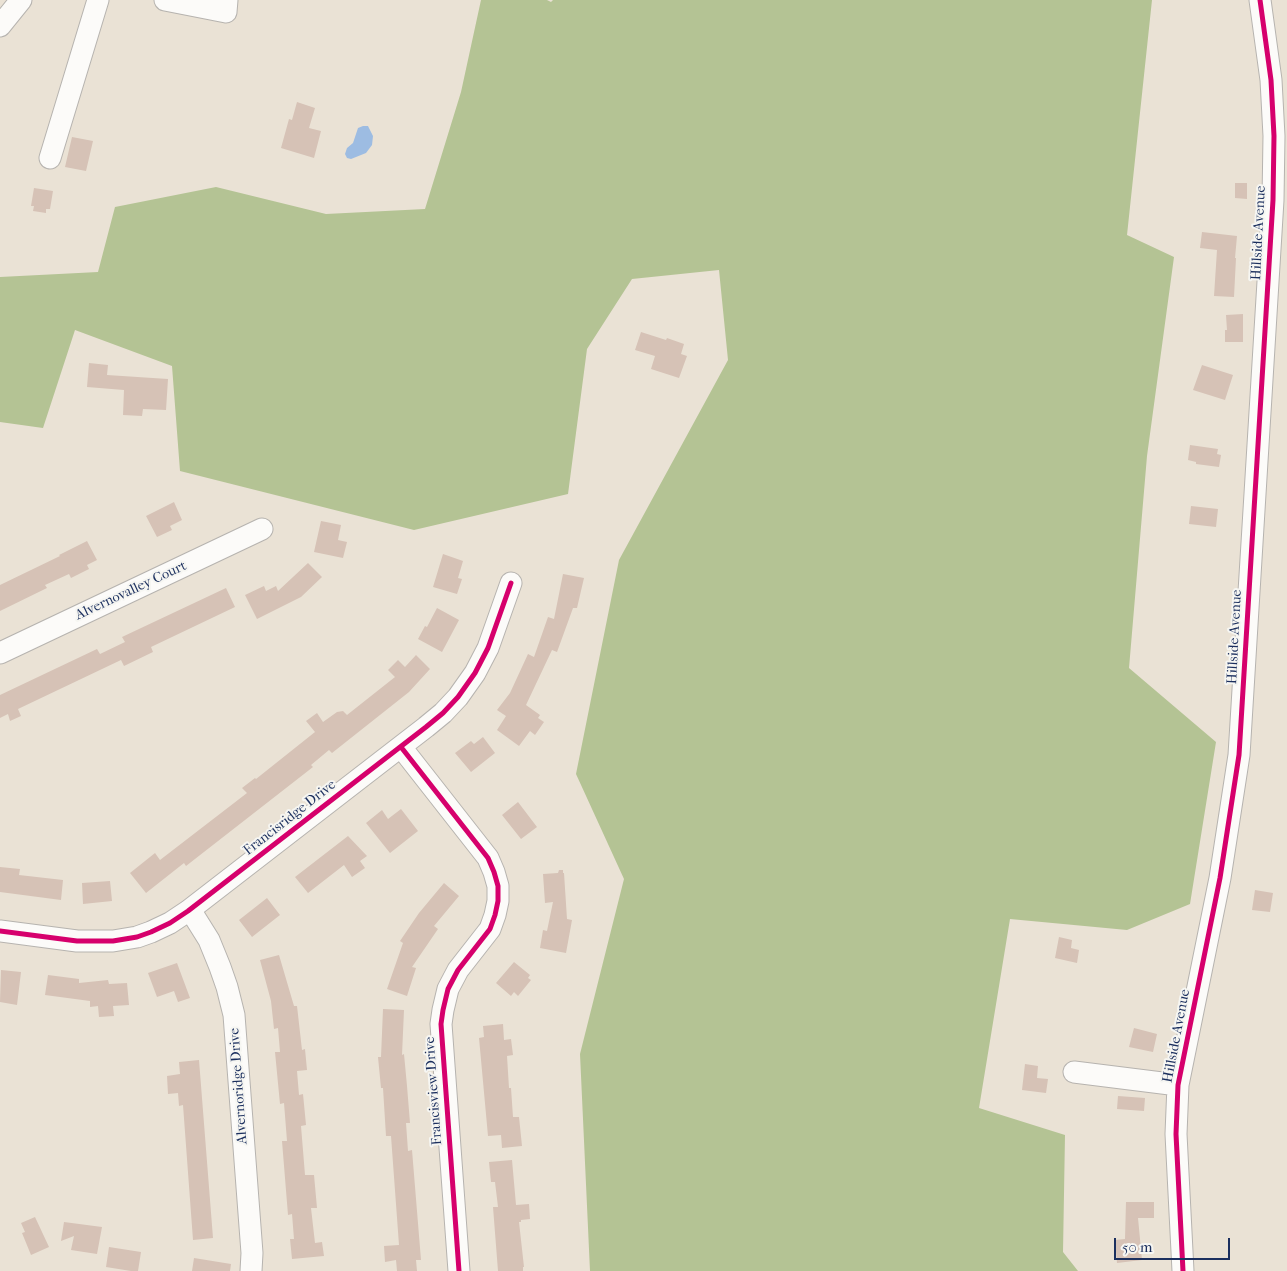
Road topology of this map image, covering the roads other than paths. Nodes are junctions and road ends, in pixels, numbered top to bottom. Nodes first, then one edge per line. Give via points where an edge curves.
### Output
1 (21, 0) edge
2 (98, 0) edge
3 (165, 0) edge
4 (227, 0) edge
5 (1260, 0) edge
6 (0, 26) edge
7 (50, 158) dead end
8 (262, 529) dead end
9 (511, 583) dead end
10 (0, 653) edge
11 (401, 747) junction
12 (188, 911) junction
13 (0, 931) edge
14 (1074, 1072) dead end
15 (1178, 1085) junction
16 (251, 1271) edge
17 (459, 1271) edge
18 (1183, 1271) edge

1 - 6 street
2 - 7 street
3 - 4 street via 226,12
5 - 15 street, Hillside Avenue via 1271,89 1273,200 1239,755 1220,878
8 - 10 street, Alvernovalley Court
9 - 11 street, Francisridge Drive via 488,648 475,673 443,713
11 - 12 street, Francisridge Drive
11 - 17 street, Francisview Drive via 488,858 498,886 498,901 490,929 458,970 448,989 441,1024
12 - 13 street, Francisridge Drive via 151,932 113,941 77,941
12 - 16 street, Alvernoridge Drive via 209,940 234,1015
14 - 15 street
15 - 18 street, Hillside Avenue via 1176,1134

